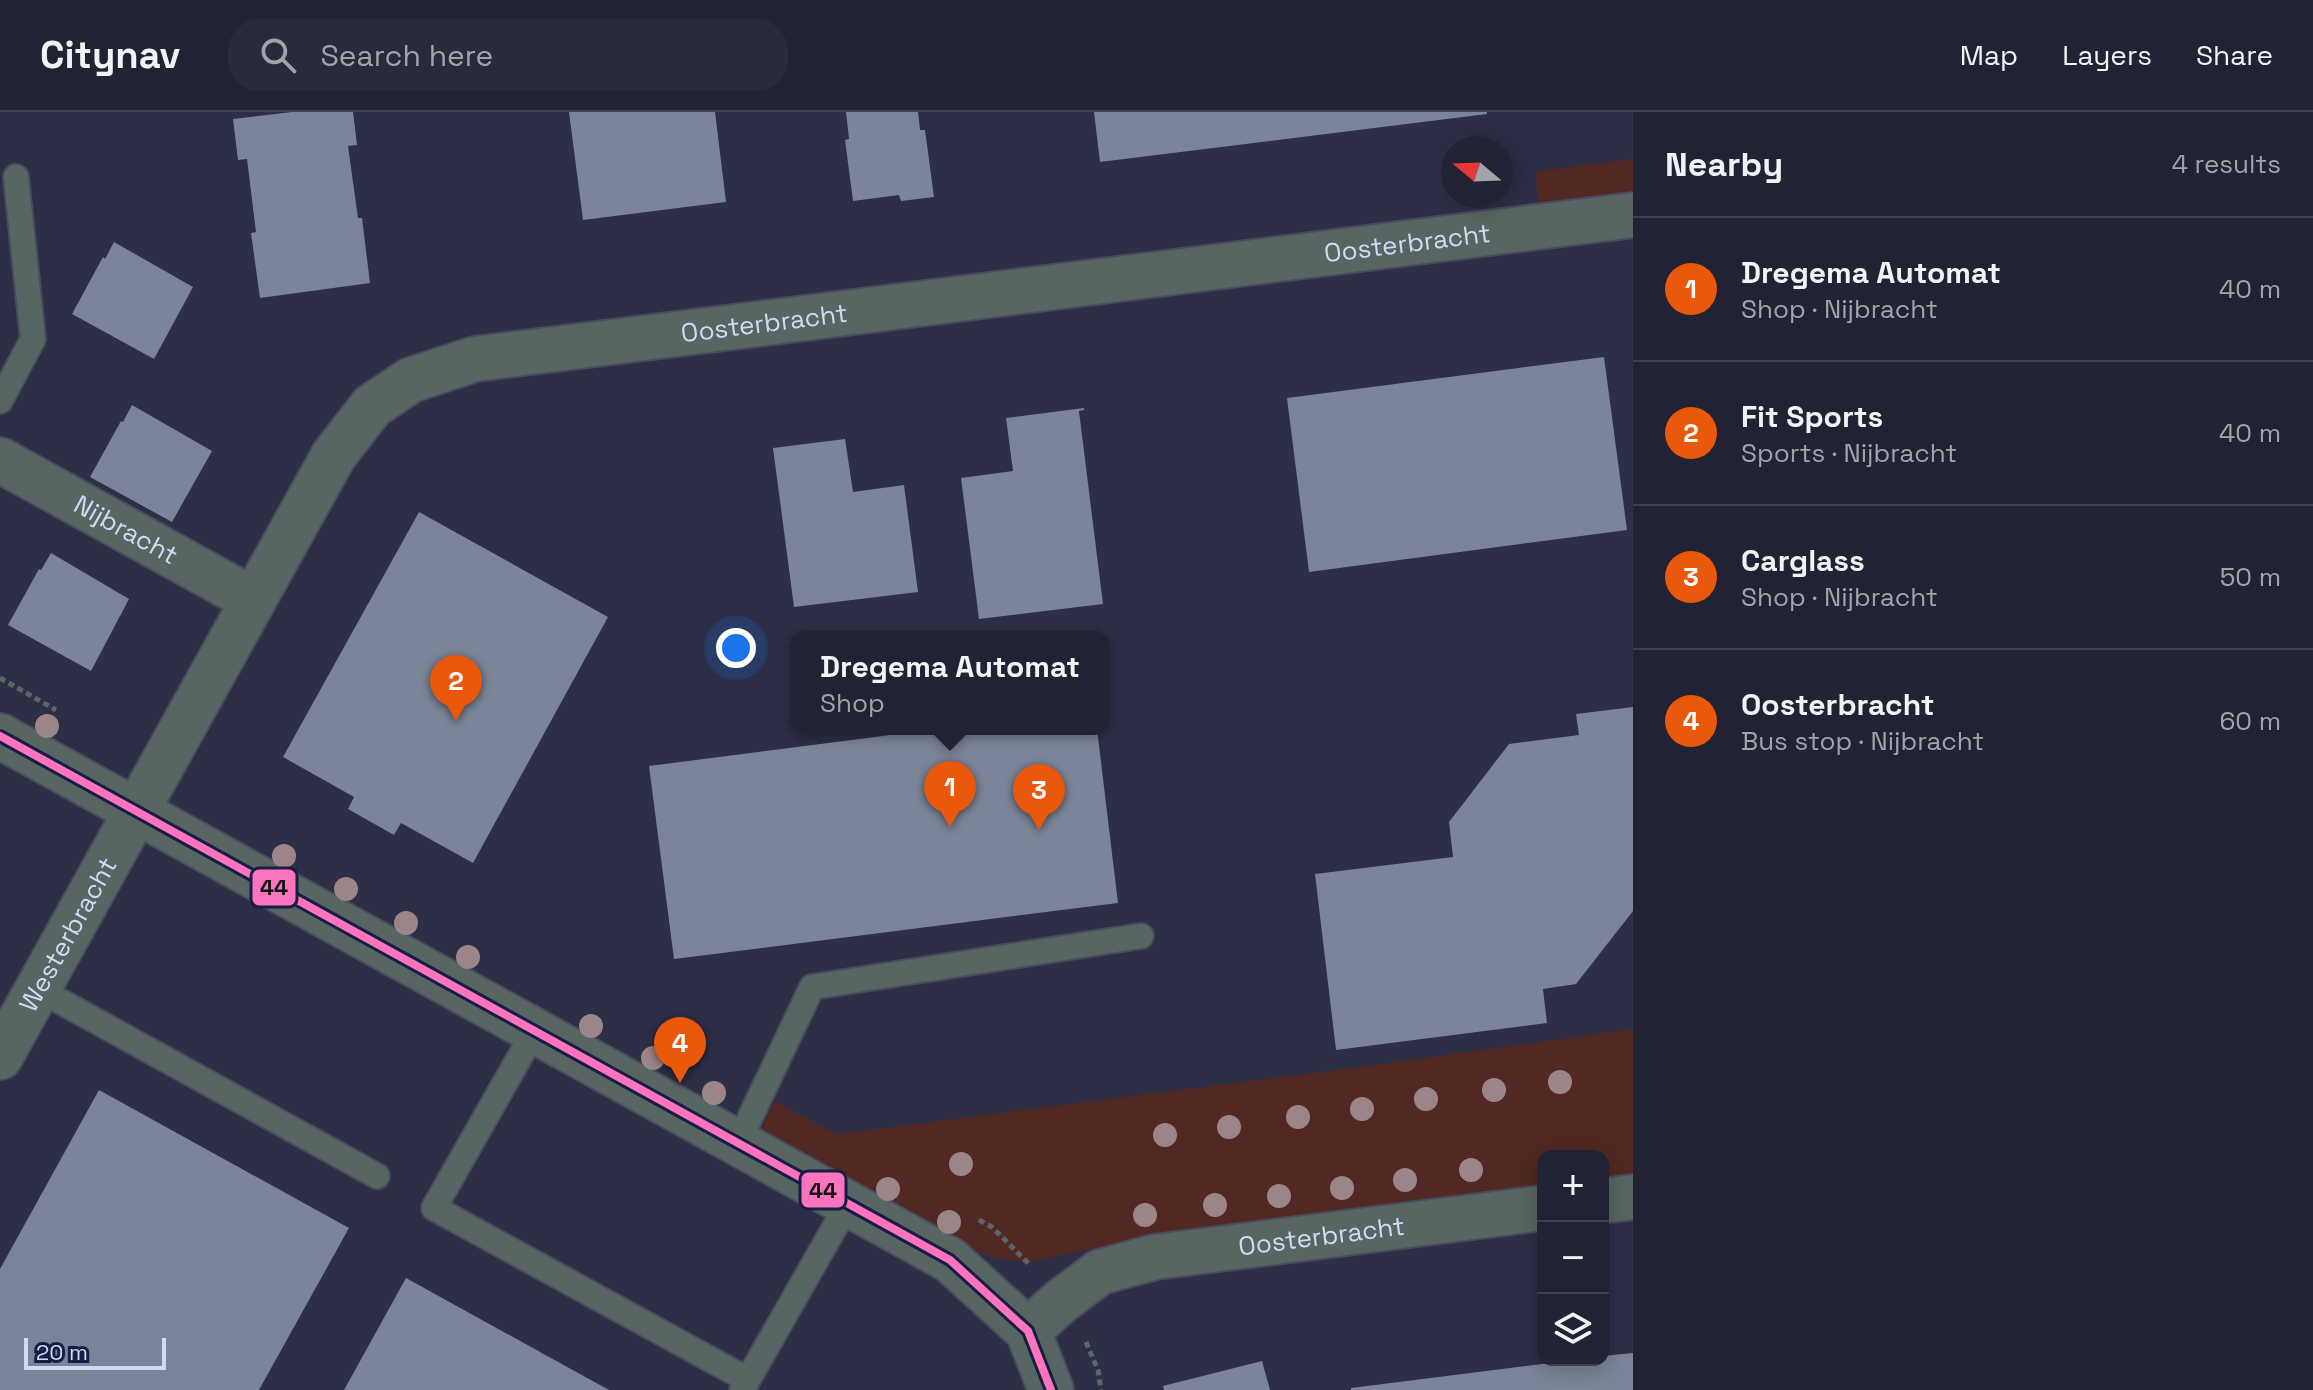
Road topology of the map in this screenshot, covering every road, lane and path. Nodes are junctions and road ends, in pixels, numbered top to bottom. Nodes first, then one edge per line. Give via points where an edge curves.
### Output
1 (16, 177) dead end
2 (1633, 215) edge
3 (0, 401) edge
4 (0, 460) edge
5 (253, 600) junction
6 (0, 736) edge
7 (136, 811) junction
8 (1141, 936) dead end
9 (38, 989) junction
10 (535, 1030) junction
11 (0, 1057) edge
12 (738, 1143) junction
13 (377, 1176) dead end
14 (1633, 1197) edge
15 (1609, 1200) edge
16 (848, 1204) junction
17 (1537, 1209) edge
18 (1028, 1331) junction
19 (745, 1385) edge
20 (1051, 1390) edge

1 - 3 lane via 33,339
2 - 5 street, Oosterbracht via 475,359 411,380 372,406 334,455
4 - 5 street, Nijbracht
5 - 7 street, Oosterbracht
6 - 7 street
7 - 9 street, Westerbracht
7 - 10 street
8 - 12 lane via 812,987
9 - 11 street, Westerbracht
9 - 13 lane
10 - 12 street
10 - 19 lane via 434,1208
12 - 16 street
14 - 15 street
16 - 18 street via 950,1260
16 - 19 lane
17 - 18 street, Oosterbracht via 1155,1257 1100,1272
18 - 20 street

